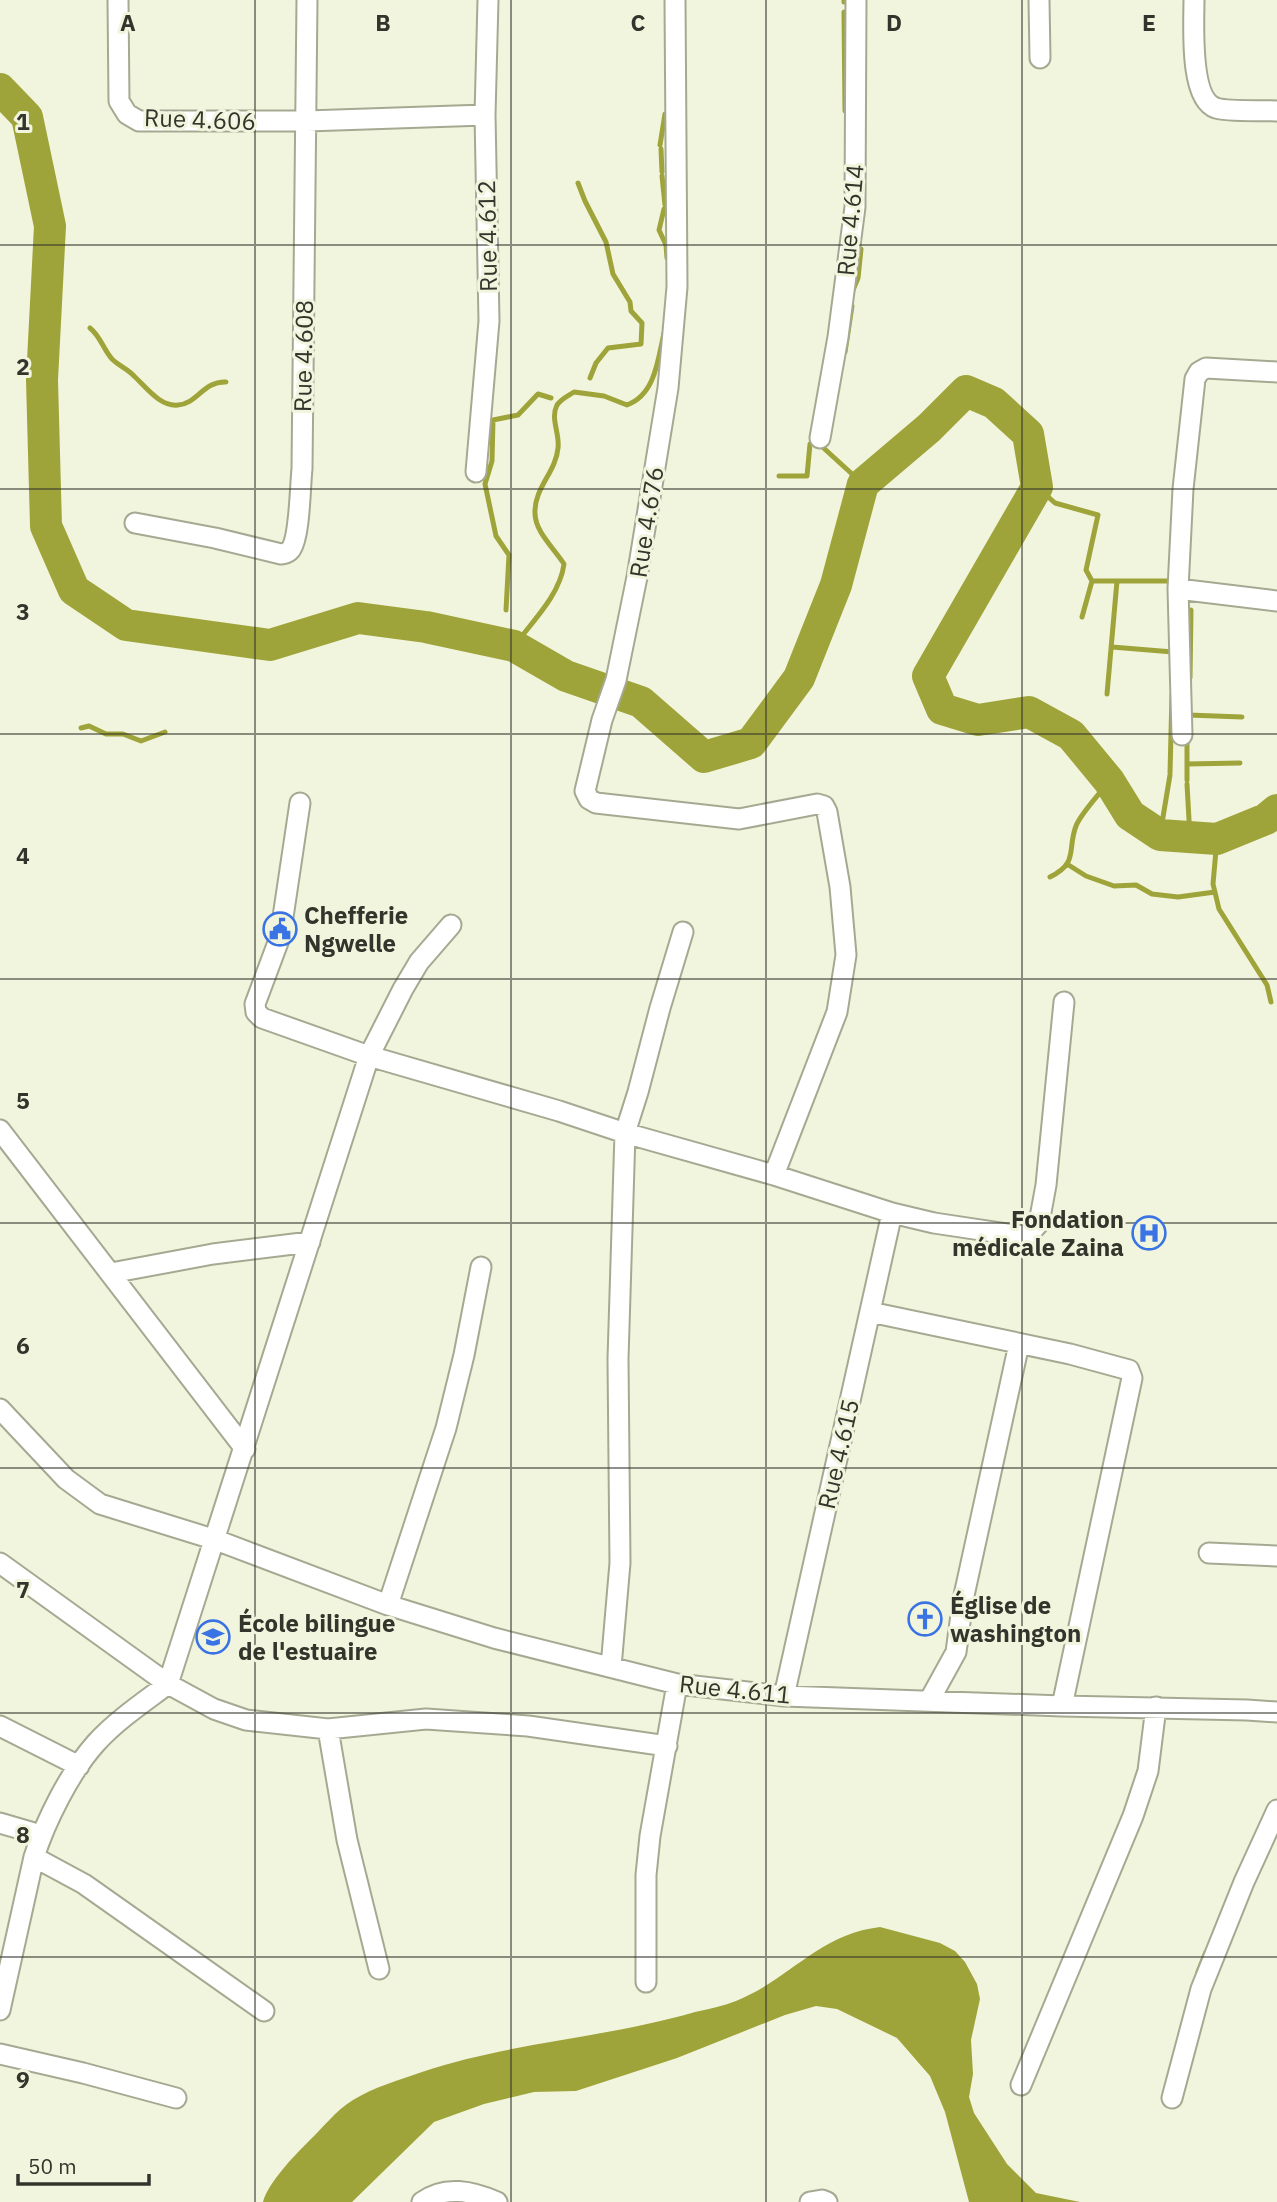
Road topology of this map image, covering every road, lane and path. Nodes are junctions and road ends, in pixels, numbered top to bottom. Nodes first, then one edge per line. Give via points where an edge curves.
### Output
1 (118, 0) edge
2 (307, 0) edge
3 (488, 0) edge
4 (675, 0) edge
5 (856, 0) edge
6 (1039, 0) edge
7 (1194, 0) edge
8 (1040, 58) dead end
9 (1277, 111) edge
10 (485, 115) junction
11 (307, 121) junction
12 (1277, 372) edge
13 (821, 438) dead end
14 (476, 472) dead end
15 (135, 523) dead end
16 (1178, 589) junction
17 (1277, 601) edge
18 (1182, 734) dead end
19 (299, 803) dead end
20 (451, 925) dead end
21 (684, 932) dead end
22 (1064, 1002) dead end
23 (369, 1056) junction
24 (0, 1130) edge
25 (625, 1133) junction
26 (774, 1175) junction
27 (892, 1213) junction
28 (310, 1242) junction
29 (481, 1267) dead end
30 (111, 1273) junction
31 (870, 1312) junction
32 (1019, 1344) junction
33 (0, 1409) edge
34 (245, 1448) junction
35 (215, 1541) junction
36 (1209, 1553) dead end
37 (1277, 1556) edge
38 (0, 1563) edge
39 (388, 1605) junction
40 (611, 1667) junction
41 (168, 1684) junction
42 (677, 1684) junction
43 (784, 1696) junction
44 (929, 1701) junction
45 (1062, 1706) junction
46 (1156, 1707) junction
47 (1277, 1712) edge
48 (0, 1726) edge
49 (328, 1729) junction
50 (667, 1746) junction
51 (79, 1766) junction
52 (1277, 1810) edge
53 (0, 1823) edge
54 (41, 1835) junction
55 (34, 1857) junction
56 (379, 1969) dead end
57 (646, 1982) dead end
58 (0, 2010) edge
59 (264, 2011) dead end
60 (0, 2054) edge
61 (1021, 2085) dead end
62 (176, 2098) dead end
63 (1172, 2098) dead end
64 (422, 2202) edge
65 (497, 2202) edge
66 (810, 2202) edge
67 (827, 2202) edge

1 - 11 street, Rue 4.606 via 119,101 127,114 139,121
2 - 11 street, Rue 4.608
3 - 10 street, Rue 4.612
4 - 26 street, Rue 4.676 via 677,287 668,388 637,577 585,791 596,803 739,819 817,804 827,812 846,955 836,1012
5 - 13 street, Rue 4.614 via 855,207
6 - 8 street
7 - 9 street via 1194,42 1200,90 1206,100 1216,108
10 - 11 street, Rue 4.606
10 - 14 street, Rue 4.612 via 489,321
11 - 15 street, Rue 4.608 via 302,469 292,548 281,554
12 - 16 street via 1206,368 1195,379
16 - 17 street
16 - 18 street
19 - 23 street via 284,918 256,1012
20 - 23 street via 419,962
21 - 25 street
22 - 27 street via 1039,1223 1020,1236
23 - 25 street
23 - 28 street
24 - 30 street
25 - 26 street
25 - 40 street via 618,1359 620,1563
26 - 27 street
27 - 31 street, Rue 4.615
28 - 30 street
28 - 34 street
29 - 39 street via 446,1428
30 - 34 street
31 - 32 street
31 - 43 street, Rue 4.615
32 - 44 street via 963,1600 956,1652
32 - 45 street via 1122,1367 1132,1378
33 - 35 street, Rue 4.611 via 66,1479 100,1504
34 - 35 street
35 - 39 street, Rue 4.611
35 - 41 street
36 - 37 street
38 - 41 street
39 - 40 street, Rue 4.611
40 - 42 street, Rue 4.611
41 - 49 street via 246,1720
41 - 51 street via 97,1742
42 - 43 street, Rue 4.611
42 - 50 street
43 - 44 street, Rue 4.611
44 - 45 street, Rue 4.611
45 - 46 street, Rue 4.611
46 - 47 street, Rue 4.611
46 - 61 street via 1148,1771 1133,1816
48 - 51 street
49 - 50 street via 426,1719 528,1726
49 - 56 street via 347,1840
50 - 57 street via 646,1875
51 - 54 street
52 - 63 street via 1200,1989
53 - 54 street
54 - 55 street
55 - 58 street
55 - 59 street via 84,1884
60 - 62 street
64 - 65 street via 446,2191 480,2194
66 - 67 street

